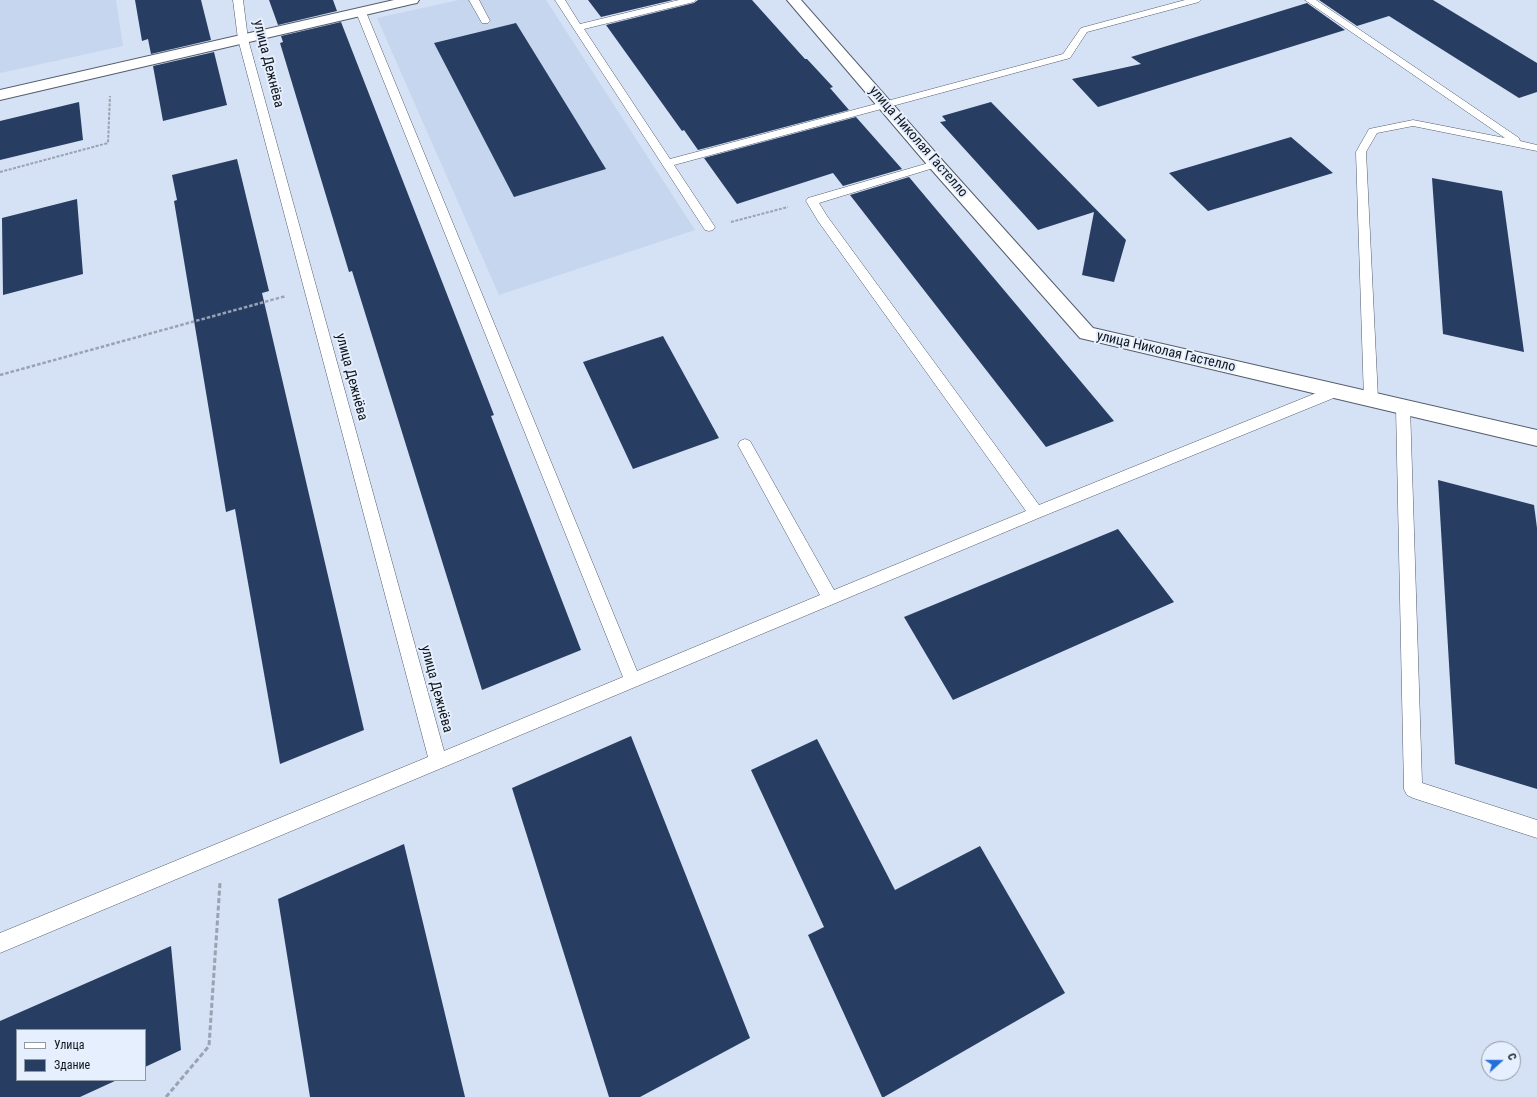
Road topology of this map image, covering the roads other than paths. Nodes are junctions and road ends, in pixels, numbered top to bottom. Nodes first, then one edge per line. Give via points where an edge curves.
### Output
1 (238, 0) edge
2 (412, 0) edge
3 (474, 0) edge
4 (560, 0) edge
5 (691, 0) edge
6 (1196, 0) edge
7 (1310, 0) edge
8 (797, 1) edge
9 (361, 12) junction
10 (485, 21) dead end
11 (578, 27) junction
12 (243, 39) junction
13 (0, 95) edge
14 (885, 104) junction
15 (1520, 144) junction
16 (1537, 148) edge
17 (667, 163) junction
18 (936, 164) junction
19 (709, 227) road end
20 (1336, 391) junction
21 (1371, 399) junction
22 (1403, 407) junction
23 (1537, 438) edge
24 (746, 445) dead end
25 (1036, 512) junction
26 (830, 598) junction
27 (632, 680) junction
28 (438, 761) junction
29 (1537, 830) edge
30 (0, 943) edge

1 - 12 lane, улица Дежнёва
2 - 9 street
3 - 10 lane
4 - 11 lane
5 - 11 lane
6 - 14 lane via 1084,30 1067,56
7 - 15 lane
8 - 14 street, улица Николая Гастелло
9 - 12 street
9 - 27 lane
11 - 17 lane
12 - 13 street
12 - 28 lane, улица Дежнёва
14 - 17 lane
14 - 18 street, улица Николая Гастелло
15 - 16 lane
15 - 21 lane via 1413,123 1373,131 1361,152
17 - 19 lane
18 - 20 street, улица Николая Гастелло via 1087,333
18 - 25 lane via 812,201
20 - 21 street, улица Николая Гастелло
20 - 25 lane
21 - 22 street, улица Николая Гастелло
22 - 23 street, улица Николая Гастелло
22 - 29 lane via 1413,789
24 - 26 lane
25 - 26 lane
26 - 27 lane
27 - 28 lane
28 - 30 lane

